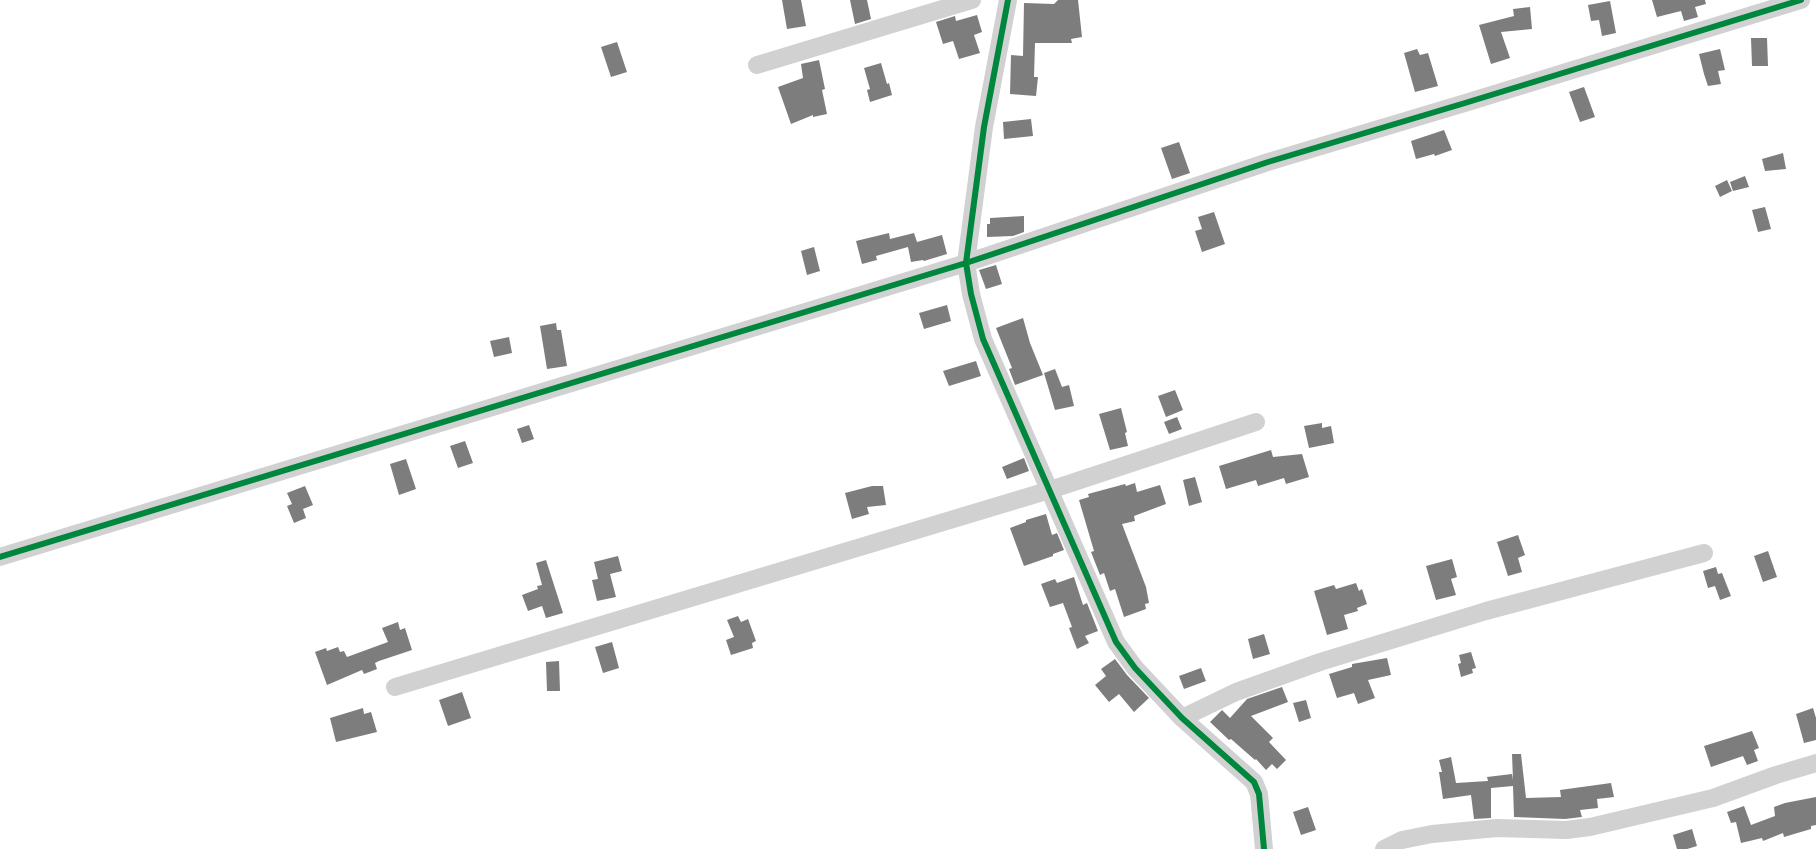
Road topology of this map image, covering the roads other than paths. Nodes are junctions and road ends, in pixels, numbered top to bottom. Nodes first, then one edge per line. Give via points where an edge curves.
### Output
1 (972, 0) edge
2 (1008, 0) edge
3 (1802, 0) edge
4 (1810, 0) edge
5 (1816, 8) edge
6 (757, 65) dead end
7 (966, 263) junction
8 (1256, 422) dead end
9 (1050, 490) junction
10 (1704, 553) dead end
11 (0, 557) edge
12 (396, 687) dead end
13 (1182, 718) junction
14 (1816, 763) edge
15 (1264, 849) edge
16 (1384, 849) edge

1 - 6 street
2 - 7 street via 984,127
3 - 7 street via 1268,162
4 - 5 street
7 - 9 street via 987,351
7 - 11 street
8 - 9 street
9 - 12 street
9 - 13 street via 1116,642 1135,668
10 - 13 street via 1486,611 1320,662 1236,692
13 - 15 street via 1254,782 1259,794
14 - 16 street via 1713,798 1590,827 1566,830 1497,828 1432,834 1402,840

